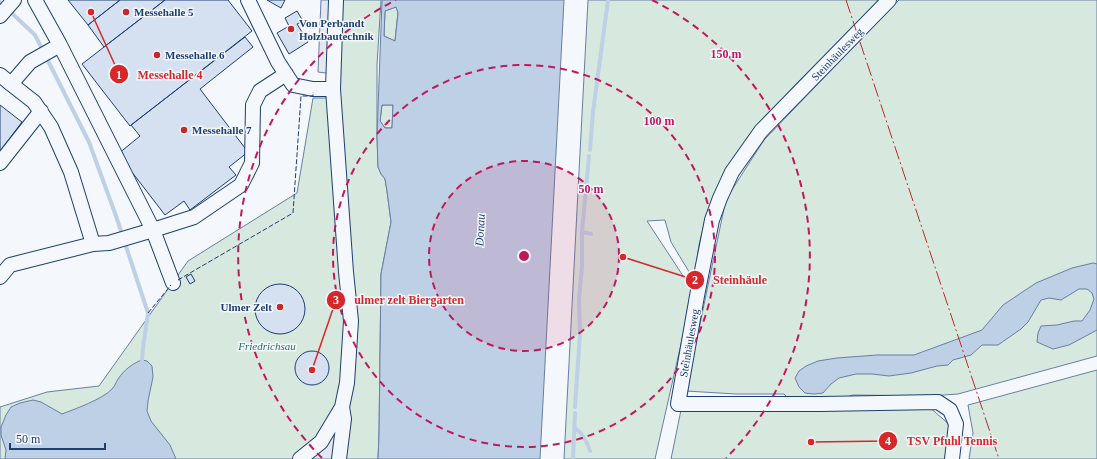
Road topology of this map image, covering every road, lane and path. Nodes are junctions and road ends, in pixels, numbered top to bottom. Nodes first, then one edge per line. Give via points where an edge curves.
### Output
1 (14, 0) edge
2 (35, 0) edge
3 (248, 0) edge
4 (336, 0) edge
5 (889, 0) edge
6 (1, 14) edge
7 (60, 45) junction
8 (286, 74) junction
9 (0, 75) edge
10 (11, 84) junction
11 (332, 89) junction
12 (41, 111) junction
13 (0, 163) edge
14 (153, 230) junction
15 (92, 244) junction
16 (0, 276) edge
17 (173, 283) dead end
18 (342, 407) junction
19 (300, 459) edge
20 (339, 459) edge
21 (952, 459) edge

1 - 6 lane
2 - 7 lane
3 - 8 lane
4 - 11 lane
5 - 21 lane, Steinhäulesweg via 761,131 732,172 712,220 678,404 938,402 950,410 956,424
7 - 10 lane via 30,62
7 - 14 lane
8 - 11 lane via 293,85
8 - 14 lane via 260,91 253,105 252,163 241,185 194,217
9 - 10 lane
10 - 12 lane via 34,102
11 - 18 lane via 352,321 347,383
12 - 13 lane
12 - 15 lane via 51,127 70,172
14 - 15 lane via 110,243
14 - 17 lane
15 - 16 lane via 10,265
18 - 19 lane via 321,442
18 - 20 lane via 344,419

